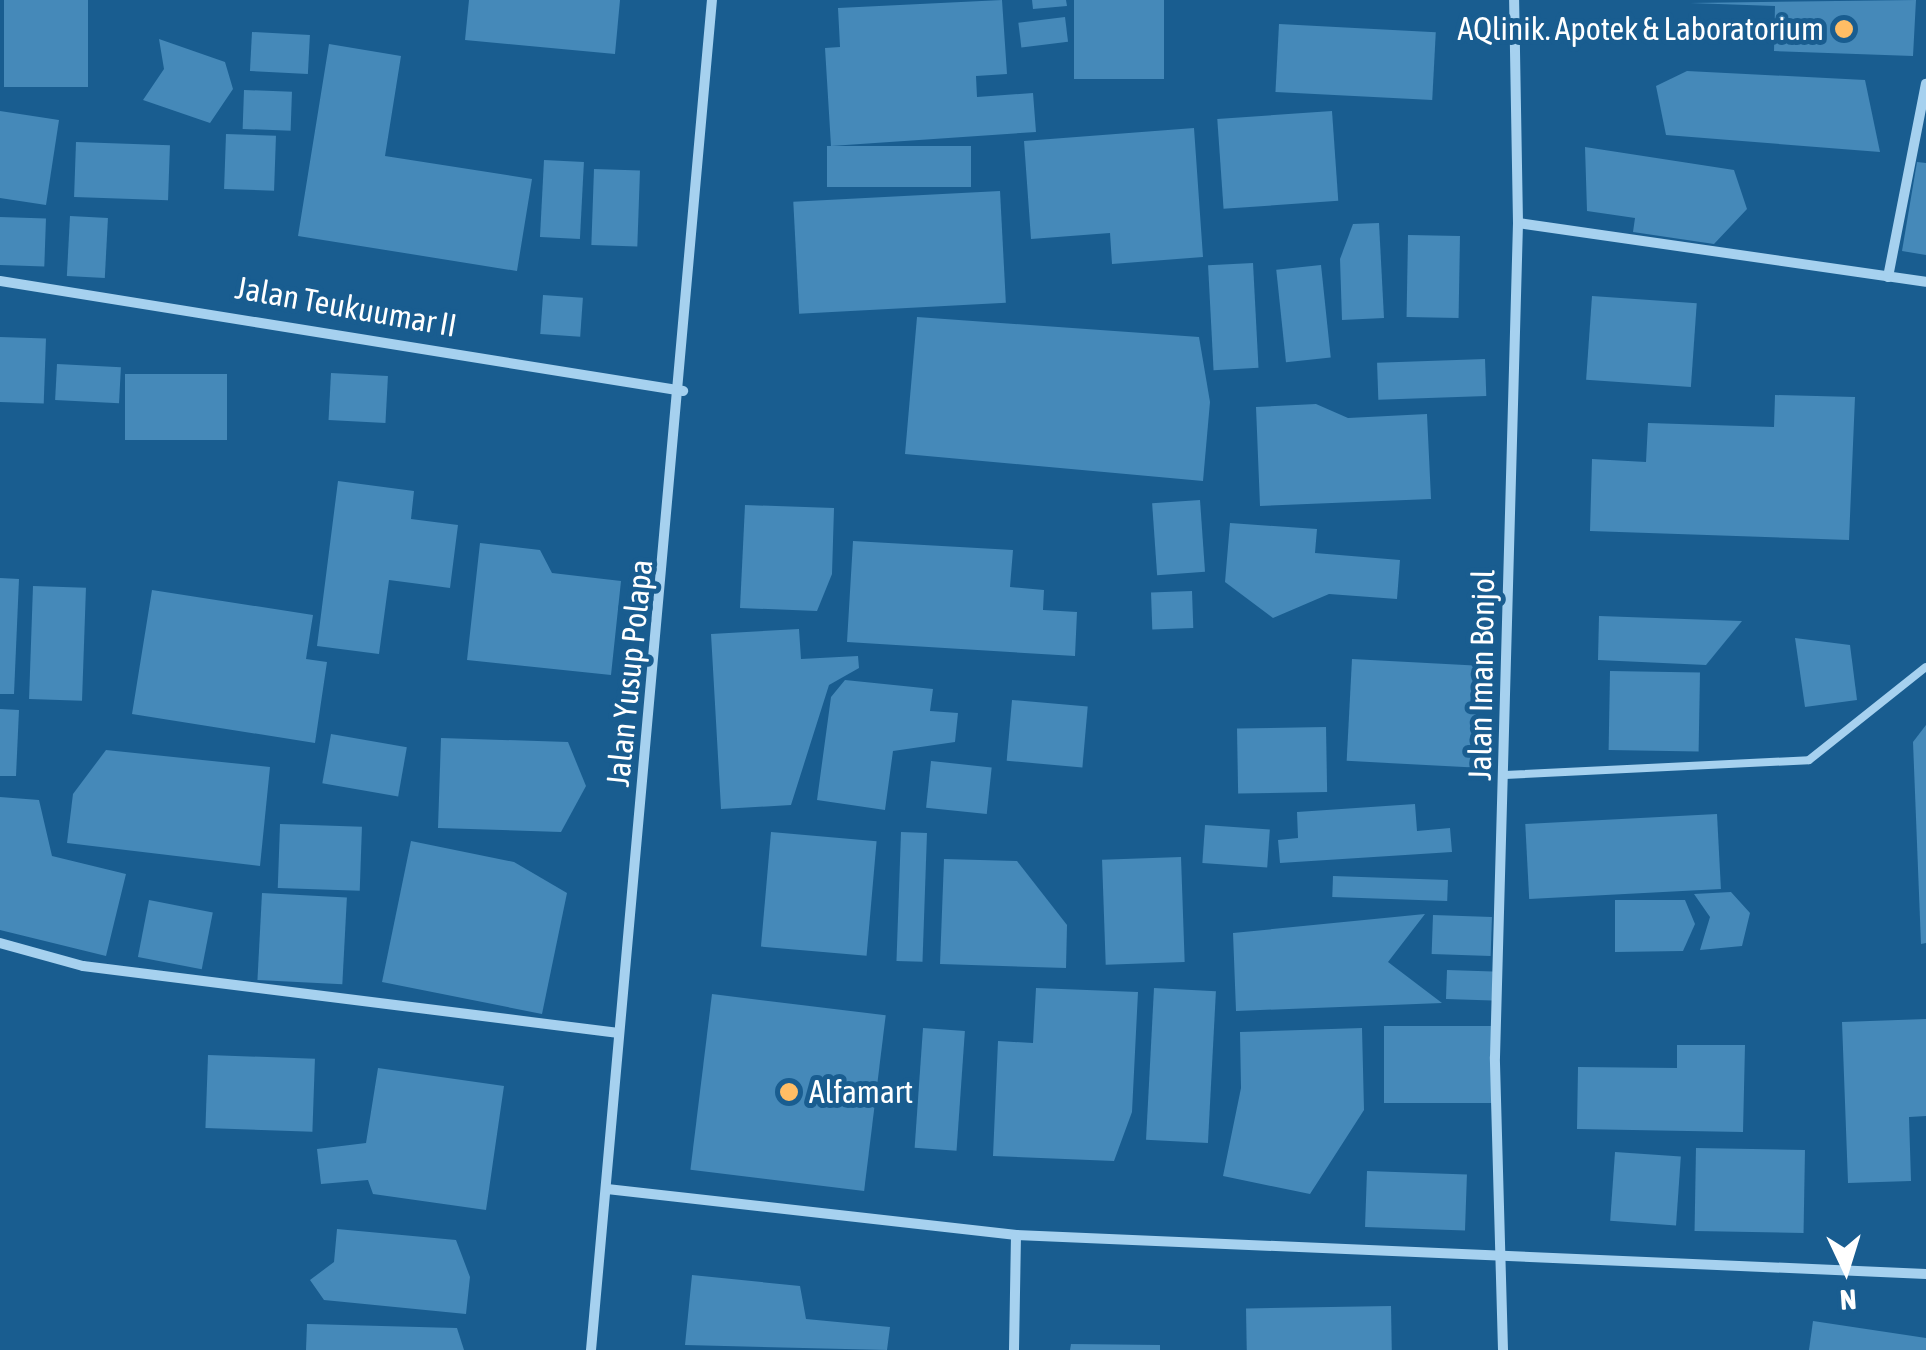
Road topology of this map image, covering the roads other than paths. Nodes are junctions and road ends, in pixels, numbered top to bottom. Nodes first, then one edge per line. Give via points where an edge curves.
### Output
1 (712, 0) edge
2 (1514, 0) edge
3 (1926, 84) edge
4 (1518, 223) junction
5 (1888, 277) junction
6 (0, 281) edge
7 (1926, 282) edge
8 (683, 391) junction
9 (1926, 667) edge
10 (1505, 775) junction
11 (0, 944) edge
12 (619, 1033) junction
13 (607, 1189) junction
14 (1016, 1234) junction
15 (1498, 1258) junction
16 (1926, 1274) edge
17 (591, 1350) edge
18 (1014, 1350) edge
19 (1503, 1350) edge

1 - 8 street, Jalan Yusup Polapa
2 - 4 street, Jalan Iman Bonjol
3 - 5 street
4 - 5 street
4 - 10 street, Jalan Iman Bonjol
5 - 7 street
6 - 8 street, Jalan Teukuumar II
8 - 12 street, Jalan Yusup Polapa
9 - 10 lane via 1809,760
10 - 15 street, Jalan Iman Bonjol
11 - 12 street via 83,966
12 - 13 street, Jalan Yusup Polapa
13 - 14 street
13 - 17 street, Jalan Yusup Polapa
14 - 15 street
14 - 18 street
15 - 16 street
15 - 19 street, Jalan Iman Bonjol

